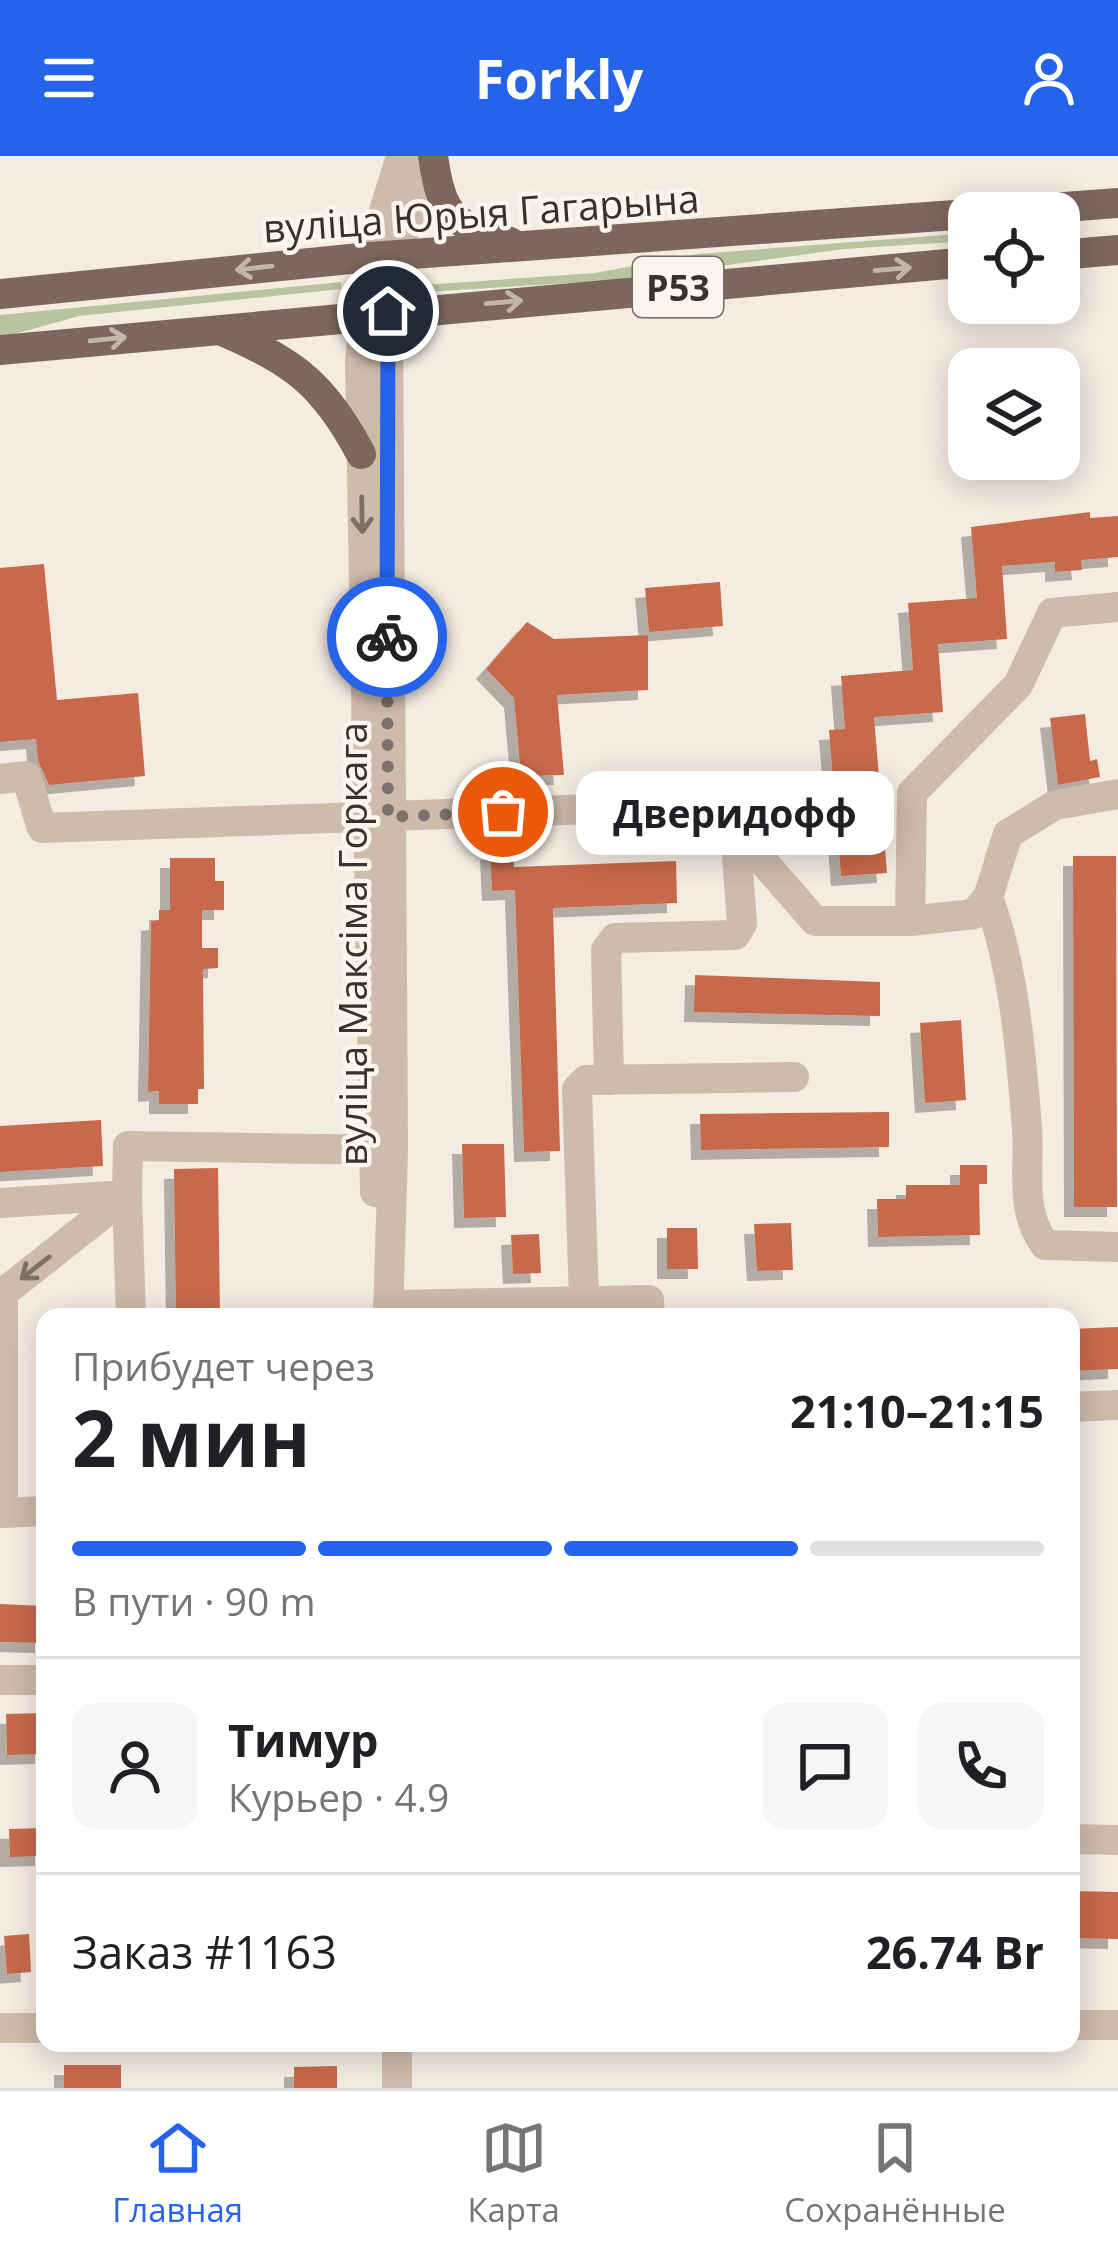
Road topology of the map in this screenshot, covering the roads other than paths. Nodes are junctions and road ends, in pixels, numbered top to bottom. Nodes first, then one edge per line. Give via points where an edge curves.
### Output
1 (401, 156) edge
2 (432, 156) edge
3 (1118, 203) edge
4 (1080, 206) edge
5 (948, 216) edge
6 (522, 246) junction
7 (1118, 250) edge
8 (1080, 253) edge
9 (383, 256) junction
10 (948, 264) edge
11 (0, 294) edge
12 (375, 312) junction
13 (217, 328) junction
14 (0, 350) edge
15 (361, 454) junction
16 (1118, 607) edge
17 (0, 779) edge
18 (1118, 794) edge
19 (377, 818) junction
20 (735, 829) junction
21 (988, 897) junction
22 (910, 921) junction
23 (794, 1077) dead end
24 (598, 1080) junction
25 (382, 1150) junction
26 (127, 1195) junction
27 (0, 1203) edge
28 (1118, 1247) edge
29 (584, 1300) junction
30 (131, 1308) edge
31 (388, 1308) edge
32 (441, 1308) edge
33 (649, 1308) edge
34 (1118, 1405) edge
35 (1080, 1407) edge
36 (36, 1511) edge
37 (0, 1680) edge
38 (36, 1680) edge
39 (1080, 1839) edge
40 (1118, 1840) edge
41 (1080, 2025) edge
42 (1118, 2025) edge
43 (0, 2028) edge
44 (36, 2028) edge
45 (397, 2052) edge
46 (397, 2088) edge

1 - 9 street, вуліца Максіма Горкага
2 - 6 main road via 447,212 465,227
2 - 9 street, вуліца Максіма Горкага
3 - 4 main road
5 - 6 main road, вуліца Юрыя Гагарына / Р53
6 - 9 main road, вуліца Юрыя Гагарына / Р53
7 - 8 main road
9 -> 11 main road, вуліца Юрыя Гагарына / Р53
9 - 12 street, вуліца Максіма Горкага
12 -> 10 main road, Р53
12 - 13 main road, Р53
12 - 15 street, вуліца Максіма Горкага
12 - 19 street, вуліца Максіма Горкага
14 -> 13 main road, Р53
13 - 15 main road via 308,376
15 -> 19 street, вуліца Максіма Горкага
16 - 22 street via 1052,613 1018,685 911,793
17 - 19 street via 26,776 42,828
18 - 21 street via 1054,806 1008,834
19 - 20 street via 622,808
19 - 25 street, вуліца Максіма Горкага
20 - 22 street via 815,921
20 - 24 street via 742,924 735,935 615,938 606,950
21 - 22 street via 974,914
21 - 28 street via 1010,986 1029,1222 1045,1245
23 - 24 street
24 - 29 street via 577,1089
25 - 26 street via 128,1146
25 - 31 street, вуліца Максіма Горкага
26 - 27 street
26 - 30 street
26 -> 36 street via 3,1293 3,1513
29 - 32 street
29 - 33 street via 649,1300
34 - 35 street
37 - 38 street
39 - 40 street
41 - 42 street
43 - 44 street
45 - 46 street

